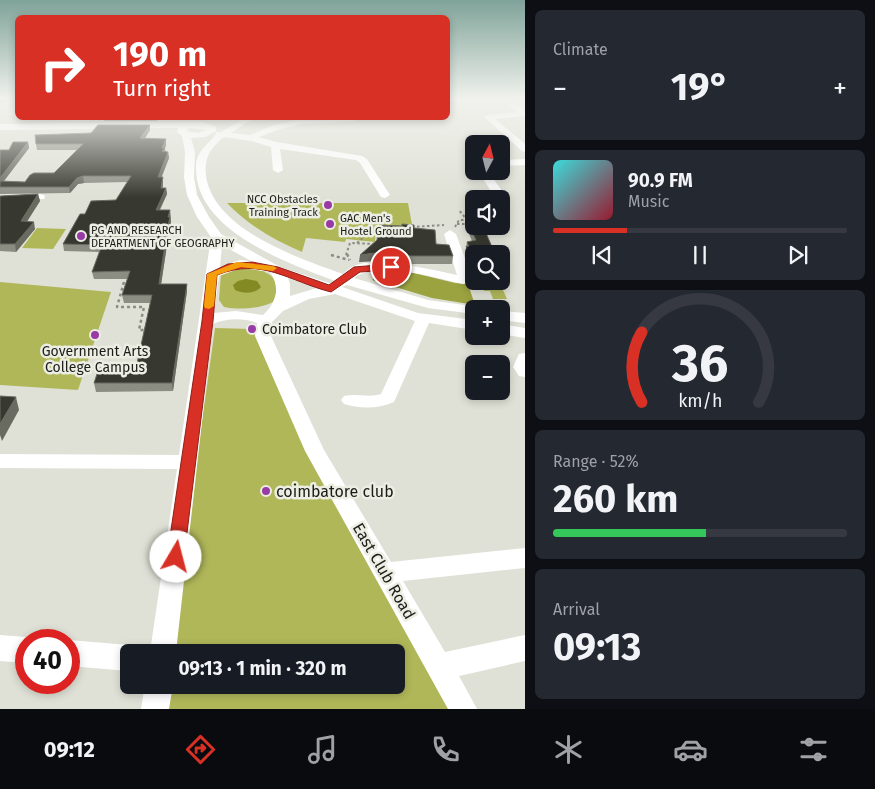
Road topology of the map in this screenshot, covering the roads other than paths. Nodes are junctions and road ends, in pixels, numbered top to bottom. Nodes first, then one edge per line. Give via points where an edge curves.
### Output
1 (188, 132) edge
2 (262, 132) edge
3 (505, 132) edge
4 (215, 133) junction
5 (250, 138) junction
6 (275, 145) junction
7 (525, 149) edge
8 (190, 152) junction
9 (525, 162) edge
10 (510, 163) edge
11 (278, 170) dead end
12 (385, 195) dead end
13 (0, 198) edge
14 (40, 198) edge
15 (454, 228) road end
16 (217, 237) junction
17 (275, 269) junction
18 (212, 274) junction
19 (339, 287) junction
20 (465, 309) edge
21 (273, 314) junction
22 (510, 316) edge
23 (424, 318) junction
24 (525, 318) edge
25 (208, 321) junction
26 (465, 324) edge
27 (510, 331) edge
28 (525, 333) edge
29 (525, 358) edge
30 (525, 372) edge
31 (350, 400) dead end
32 (0, 461) edge
33 (188, 462) junction
34 (525, 558) edge
35 (385, 573) junction
36 (164, 644) edge
37 (0, 648) edge
38 (525, 648) edge
39 (15, 649) edge
40 (80, 655) edge
41 (120, 657) edge
42 (439, 667) junction
43 (158, 694) edge
44 (156, 709) edge
45 (463, 709) edge

1 - 8 street
2 - 5 street
3 - 7 street
4 - 5 street
4 - 8 street
4 - 19 street via 202,160 201,174 205,192 214,208 235,228
5 - 6 street
6 - 11 street
6 - 12 street via 359,158
8 - 16 street via 188,177 192,195
9 - 10 street
13 - 14 street
15 - 19 street via 463,280 391,267 357,269
16 - 17 street
16 - 18 street
17 - 18 street via 240,264
17 - 19 street
17 - 21 street, East Club Road via 282,277 284,292
18 - 25 street
19 - 20 street
19 - 21 street via 294,299
19 - 23 street
21 - 25 street via 235,315
21 - 35 street, East Club Road via 263,336 315,451
22 - 24 street
23 - 26 street
23 - 31 street via 388,398 376,402
25 - 33 street
27 - 28 street
29 - 30 street via 521,367
32 - 33 street
33 - 36 street
34 - 35 street
35 - 42 street, East Club Road
37 - 39 street
38 - 42 street
40 - 41 street
42 - 45 street, East Club Road
43 - 44 street

